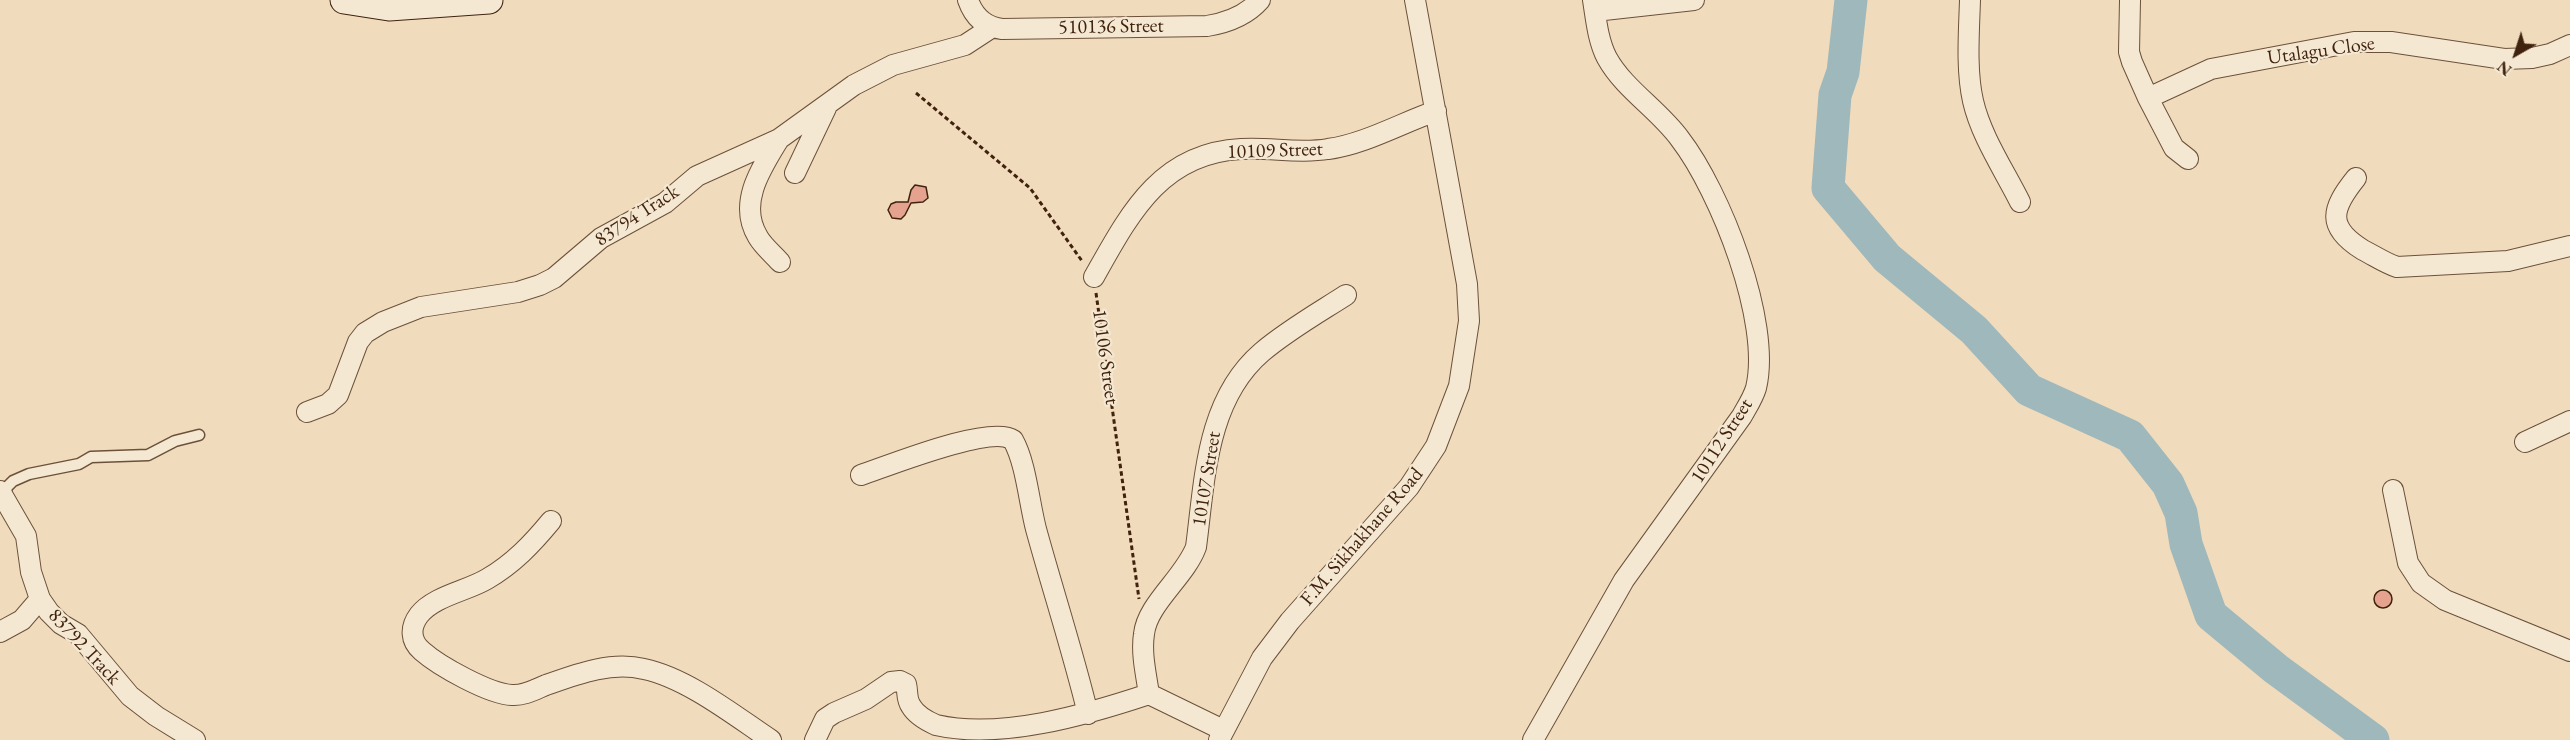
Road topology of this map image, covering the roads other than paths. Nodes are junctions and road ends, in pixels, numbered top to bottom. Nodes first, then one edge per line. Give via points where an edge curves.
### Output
1 (344, 0) edge
2 (489, 0) edge
3 (968, 0) edge
4 (1260, 0) edge
5 (1415, 0) edge
6 (1694, 0) edge
7 (1970, 0) edge
8 (2130, 0) edge
9 (1594, 5) edge
10 (992, 28) junction
11 (2570, 45) edge
12 (2148, 98) junction
13 (829, 103) junction
14 (1436, 111) junction
15 (779, 140) junction
16 (2188, 159) dead end
17 (795, 174) dead end
18 (2356, 178) dead end
19 (2019, 202) dead end
20 (2570, 246) edge
21 (780, 262) dead end
22 (1094, 277) road end
23 (1346, 295) dead end
24 (308, 412) dead end
25 (2570, 421) edge
26 (199, 435) dead end
27 (2525, 442) dead end
28 (861, 475) dead end
29 (2393, 490) dead end
30 (2, 495) edge
31 (551, 521) dead end
32 (40, 599) junction
33 (0, 632) edge
34 (2570, 651) edge
35 (1149, 694) junction
36 (1088, 714) junction
37 (1221, 735) edge
38 (195, 740) edge
39 (771, 740) edge
40 (815, 740) edge
41 (1533, 740) edge

1 - 2 street via 389,7
3 - 10 street via 976,16
4 - 10 street, 510136 Street via 1235,18 1207,26
5 - 14 street, F.M. Sikhakhane Road
6 - 9 street
7 - 19 street via 1973,101
8 - 12 street via 2129,52
9 - 41 street, 10112 Street via 1601,43 1611,64 1682,140 1713,194 1746,283 1758,372 1756,387 1742,416 1624,580
10 - 13 street, 83794 Track via 965,45 893,65
11 - 12 street, Utalagu Close via 2532,58 2504,59 2391,42 2354,42 2211,69
12 - 16 street via 2174,148
13 - 15 street, 83794 Track
13 - 17 street
14 - 22 street, 10109 Street via 1330,149 1243,149 1210,154 1190,163 1159,182 1136,207
14 - 37 street, F.M. Sikhakhane Road via 1467,284 1469,321 1459,386 1447,423 1409,487 1262,658
15 - 21 street via 757,176 751,210 758,237
15 - 24 street, 83794 Track via 697,176 665,203 601,238 540,285 421,307 383,322 358,342 338,395
18 - 20 street via 2337,208 2337,225 2348,240 2387,264 2397,267 2508,261
23 - 35 street, 10107 Street via 1276,340 1235,382 1226,399 1212,435 1194,554 1147,621 1144,633
25 - 27 street
26 - 30 lane via 175,441 148,455 92,457 79,464 28,474 14,481
28 - 36 street via 968,440 1002,435 1013,440
29 - 34 street via 2408,563 2421,583 2445,600
30 - 32 street, 83792 Track via 26,536
31 - 39 street via 514,560 487,579 424,610 412,632 418,648 459,675 512,696 593,670 628,666 645,669 690,688
32 - 33 street via 22,620
32 - 38 street, 83792 Track via 54,619 78,634 130,696
35 - 36 street
35 - 37 street
36 - 40 street via 1034,730 980,736 960,734 929,722 914,711 906,684 900,681 891,682 867,699 825,719

